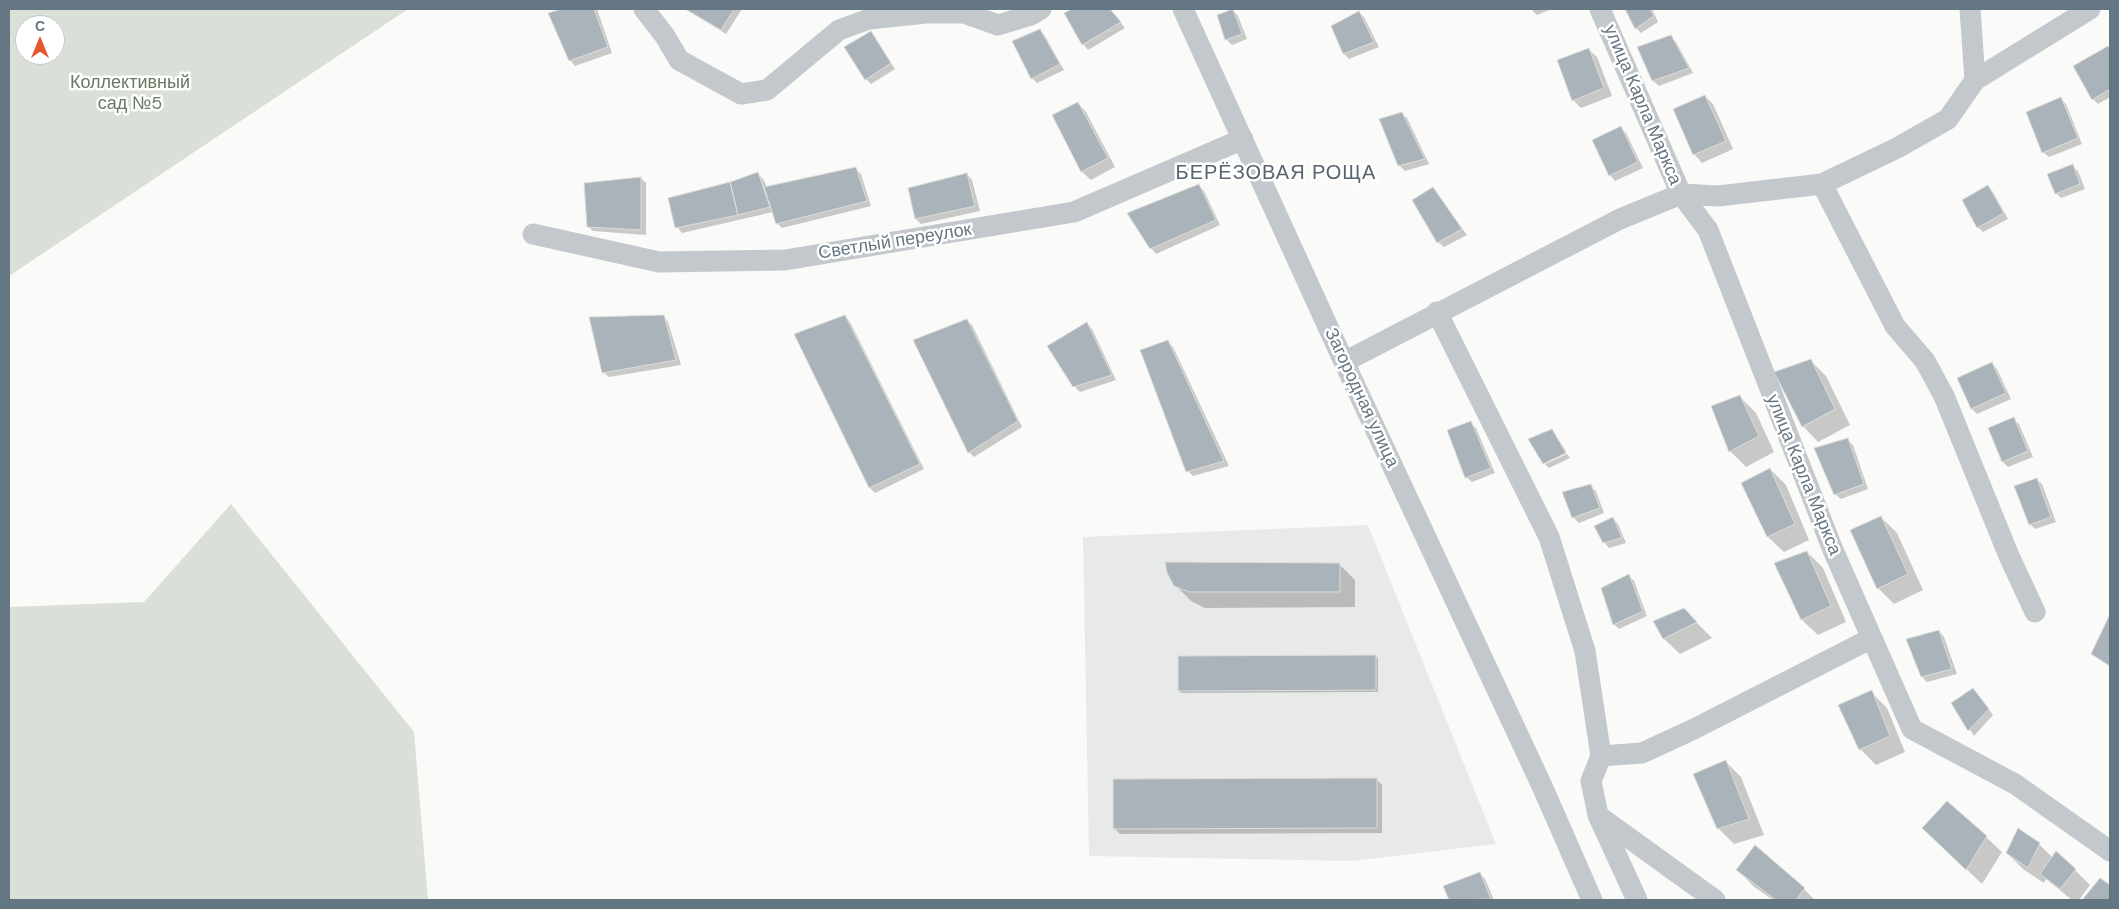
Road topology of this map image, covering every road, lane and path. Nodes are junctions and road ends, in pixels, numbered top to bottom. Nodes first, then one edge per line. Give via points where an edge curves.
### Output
1 (644, 9) edge
2 (1042, 9) edge
3 (1183, 9) edge
4 (1600, 9) edge
5 (1970, 9) edge
6 (2090, 9) edge
7 (1975, 80) junction
8 (1243, 139) junction
9 (1822, 184) junction
10 (1681, 194) junction
11 (534, 234) dead end
12 (1438, 312) junction
13 (1344, 362) junction
14 (2035, 612) dead end
15 (1872, 638) junction
16 (1601, 756) junction
17 (1598, 815) junction
18 (2110, 851) edge
19 (1592, 900) edge
20 (1637, 900) edge
21 (1715, 900) edge

1 - 2 street via 679,60 741,94 768,90 839,30 869,19 964,13 998,25
3 - 8 street, Загородная улица
4 - 10 street, улица Карла Маркса
5 - 7 street
6 - 7 street
7 - 9 street via 1948,119
8 - 11 street, Светлый переулок via 1074,212 785,260 659,262
8 - 13 street, Загородная улица
9 - 10 street via 1718,196
9 - 14 street via 1896,326 1925,361 1944,396
10 - 12 street via 1620,219
10 - 15 street, улица Карла Маркса via 1708,230 1833,550
12 - 13 street
12 - 16 street via 1549,537 1585,651
13 - 19 street, Загородная улица
15 - 16 street via 1642,753
15 - 18 street, улица Карла Маркса via 1912,729 2015,784
16 - 17 street via 1591,782
17 - 20 street
17 - 21 street

